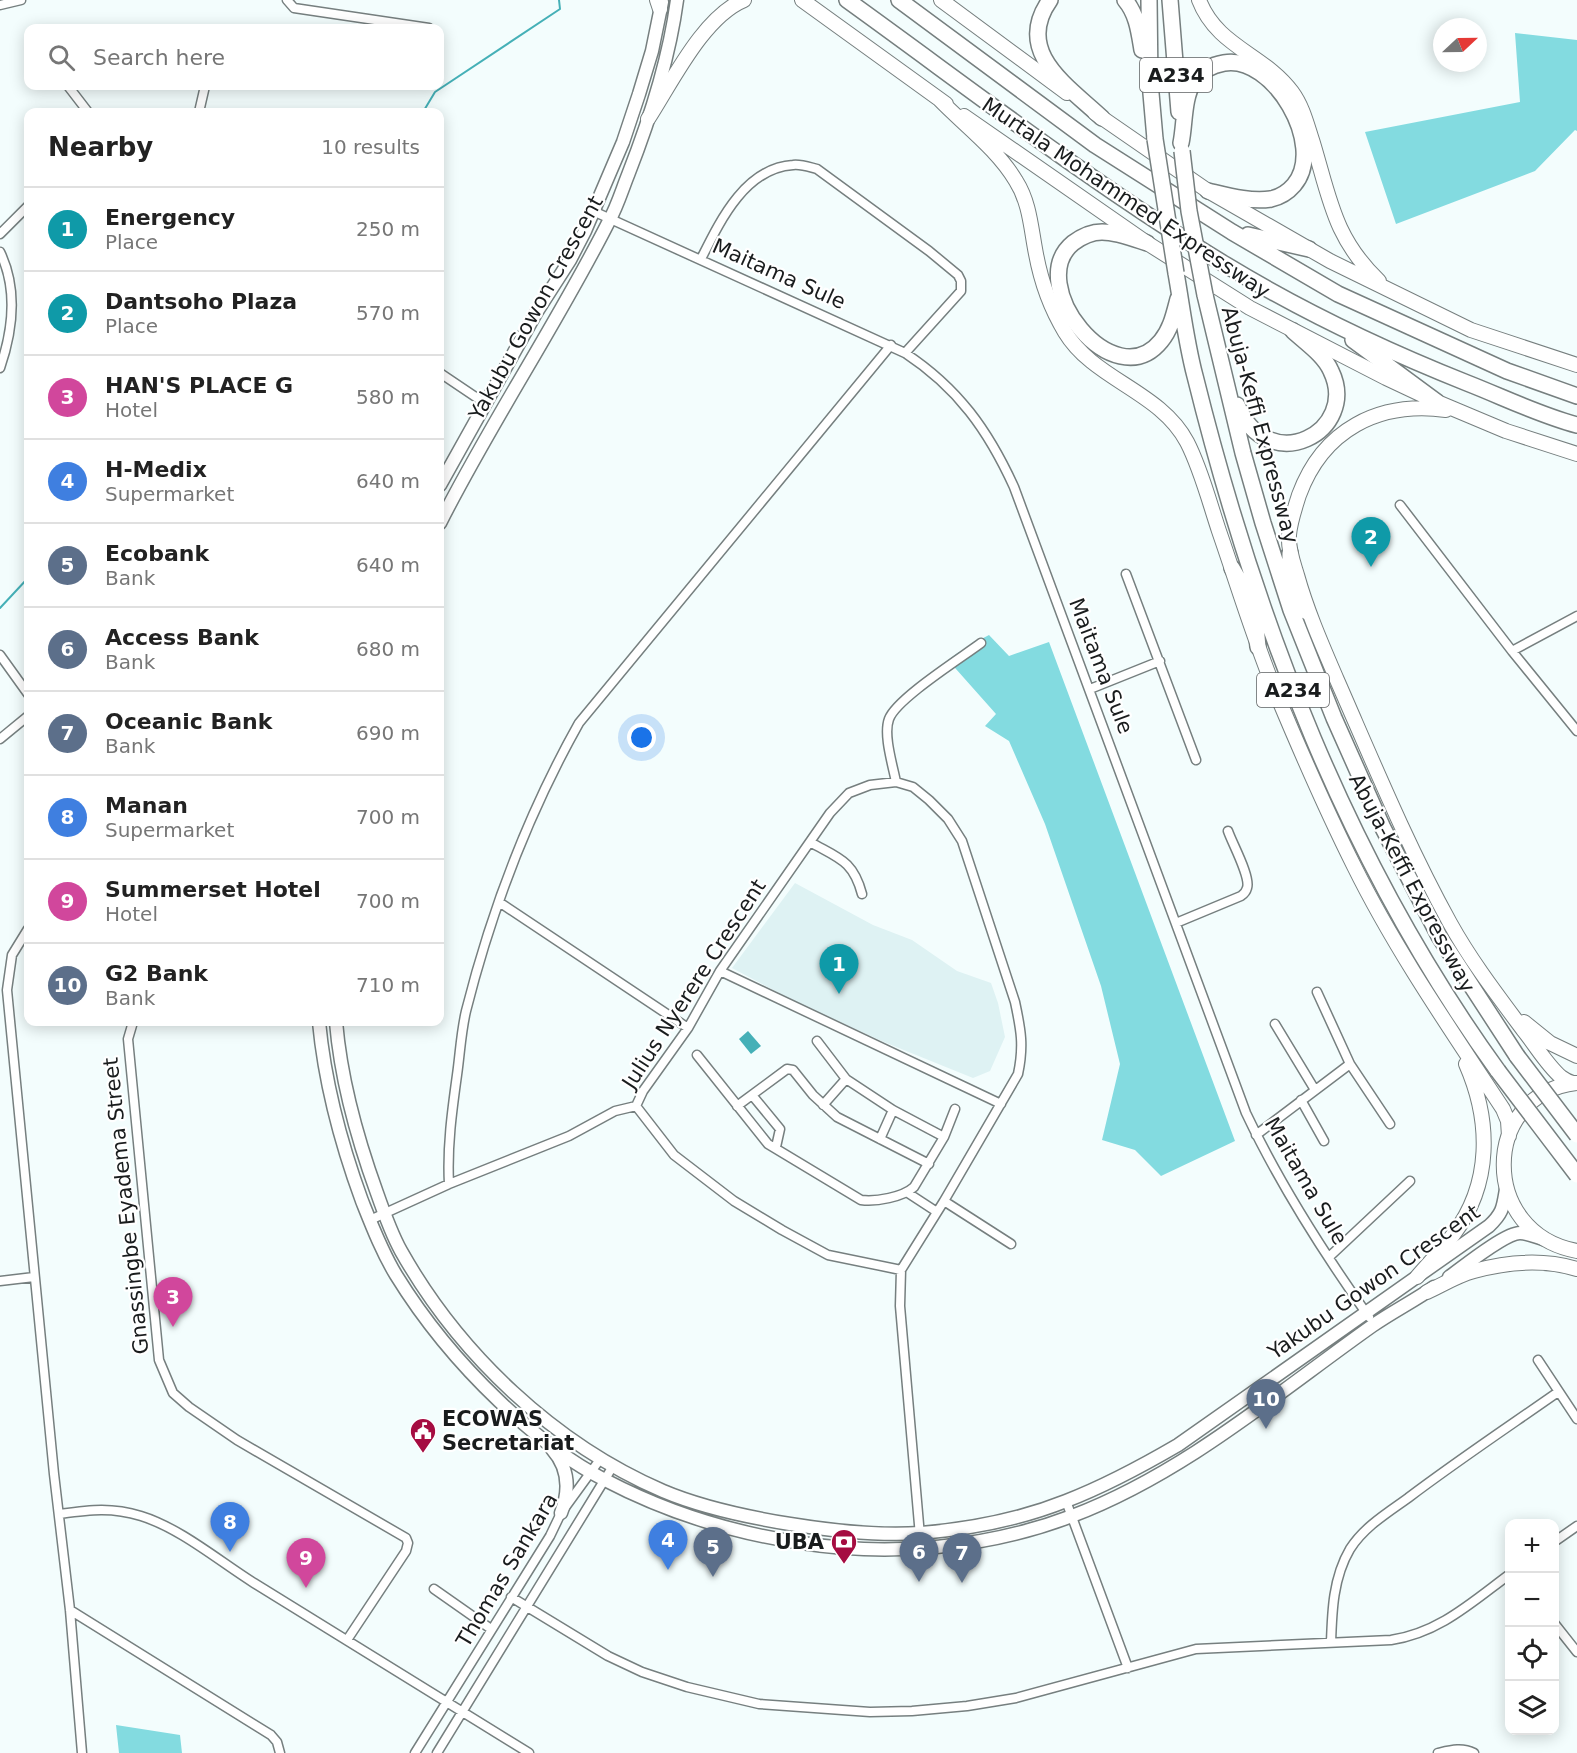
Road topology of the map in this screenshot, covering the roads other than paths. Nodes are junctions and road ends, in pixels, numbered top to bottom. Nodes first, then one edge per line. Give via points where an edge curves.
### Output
1 (21, 0) edge
2 (287, 0) edge
3 (677, 0) edge
4 (744, 0) edge
5 (801, 0) edge
6 (847, 0) edge
7 (899, 0) edge
8 (941, 0) edge
9 (1050, 0) edge
10 (1125, 0) edge
11 (1149, 0) edge
12 (1170, 0) edge
13 (1199, 0) edge
14 (660, 3) edge
15 (0, 5) edge
16 (402, 24) edge
17 (1150, 82) junction
18 (71, 90) edge
19 (204, 90) edge
20 (939, 99) junction
21 (85, 108) edge
22 (200, 108) edge
23 (1102, 118) junction
24 (648, 119) junction
25 (1181, 147) junction
26 (1208, 192) junction
27 (24, 210) edge
28 (593, 211) junction
29 (610, 219) junction
30 (1232, 232) junction
31 (0, 234) edge
32 (1147, 243) junction
33 (1309, 249) junction
34 (0, 252) edge
35 (701, 259) junction
36 (1387, 288) junction
37 (1180, 293) junction
38 (1333, 323) junction
39 (1293, 331) junction
40 (891, 345) junction
41 (905, 352) junction
42 (1577, 365) edge
43 (0, 368) edge
44 (1222, 369) junction
45 (444, 376) edge
46 (1577, 396) edge
47 (1437, 402) junction
48 (486, 404) junction
49 (1463, 412) junction
50 (1577, 425) edge
51 (1577, 454) edge
52 (444, 478) edge
53 (1400, 505) dead end
54 (444, 516) edge
55 (1290, 553) junction
56 (1276, 564) junction
57 (1232, 568) junction
58 (1252, 572) junction
59 (1126, 574) dead end
60 (1290, 584) junction
61 (1254, 608) junction
62 (1292, 610) junction
63 (1307, 612) junction
64 (1577, 616) edge
65 (1271, 634) junction
66 (981, 643) dead end
67 (1258, 647) junction
68 (1512, 651) junction
69 (0, 656) edge
70 (1160, 661) junction
71 (1090, 688) junction
72 (24, 689) edge
73 (24, 719) edge
74 (1577, 732) edge
75 (0, 739) edge
76 (1196, 760) dead end
77 (896, 782) junction
78 (1228, 831) dead end
79 (810, 842) junction
80 (862, 894) dead end
81 (499, 903) junction
82 (1176, 923) junction
83 (24, 935) edge
84 (720, 971) junction
85 (1484, 978) junction
86 (1317, 992) dead end
87 (1275, 1024) dead end
88 (132, 1026) edge
89 (320, 1026) edge
90 (337, 1026) edge
91 (688, 1028) junction
92 (1454, 1035) junction
93 (817, 1041) dead end
94 (697, 1055) dead end
95 (1577, 1056) edge
96 (1350, 1064) junction
97 (846, 1079) junction
98 (1575, 1083) edge
99 (1315, 1090) junction
100 (752, 1095) junction
101 (1302, 1100) junction
102 (1001, 1104) junction
103 (823, 1105) junction
104 (636, 1106) junction
105 (737, 1106) junction
106 (955, 1108) dead end
107 (892, 1110) junction
108 (1390, 1124) dead end
109 (1256, 1135) junction
110 (1577, 1135) edge
111 (1509, 1136) junction
112 (944, 1137) junction
113 (880, 1139) junction
114 (1324, 1141) dead end
115 (776, 1147) junction
116 (930, 1164) junction
117 (1577, 1175) edge
118 (1410, 1180) dead end
119 (449, 1184) junction
120 (1506, 1189) junction
121 (908, 1193) junction
122 (944, 1201) junction
123 (938, 1212) junction
124 (385, 1214) junction
125 (370, 1220) junction
126 (1543, 1239) junction
127 (1011, 1244) dead end
128 (1577, 1251) edge
129 (1329, 1257) junction
130 (1577, 1269) edge
131 (901, 1270) junction
132 (34, 1277) junction
133 (1417, 1277) junction
134 (0, 1281) edge
135 (1427, 1292) junction
136 (1366, 1313) junction
137 (1374, 1324) junction
138 (1538, 1360) dead end
139 (1558, 1392) junction
140 (1577, 1419) edge
141 (548, 1443) junction
142 (601, 1458) junction
143 (613, 1466) junction
144 (591, 1472) junction
145 (604, 1480) junction
146 (1066, 1502) junction
147 (561, 1513) junction
148 (60, 1514) junction
149 (1071, 1516) junction
150 (1577, 1526) edge
151 (920, 1533) junction
152 (1559, 1539) edge
153 (921, 1548) junction
154 (1505, 1577) edge
155 (434, 1589) dead end
156 (511, 1597) junction
157 (525, 1606) junction
158 (70, 1610) junction
159 (1557, 1627) edge
160 (492, 1629) junction
161 (347, 1640) junction
162 (1330, 1643) junction
163 (1577, 1653) edge
164 (1128, 1668) junction
165 (448, 1702) junction
166 (463, 1712) junction
167 (82, 1753) edge
168 (280, 1753) edge
169 (416, 1753) edge
170 (437, 1753) edge
171 (529, 1753) edge
172 (1438, 1753) edge
173 (1474, 1753) edge

1 - 15 street
2 - 16 street via 294,8
3 - 24 main road, Yakubu Gowon Crescent via 669,47
4 - 24 highway via 725,10 707,27
5 - 20 highway, Murtala Mohammed Expressway
6 - 38 highway, Murtala Mohammed Expressway via 1134,207 1228,266
7 - 30 highway, Murtala Mohammed Expressway via 1095,145
8 - 23 highway
9 - 23 highway via 1041,12 1036,30 1046,62
10 - 17 highway via 1137,21
11 - 17 highway, A234
12 - 25 highway, A234
13 - 36 highway via 1212,26 1277,75 1293,92 1345,241
14 - 28 main road, Yakubu Gowon Crescent via 639,94
17 - 37 highway, Abuja-Keffi Expressway / A234, bridge via 1162,193
18 - 21 street
19 - 22 street
20 - 32 highway, Murtala Mohammed Expressway
20 - 57 highway, Abuja-Keffi Expressway via 1017,181 1029,212 1046,293 1065,333 1103,370 1164,411 1186,440
23 - 26 highway
24 - 29 main road, Yakubu Gowon Crescent
25 - 26 highway via 1189,90 1204,71 1217,64 1246,64 1278,89 1291,107 1306,161 1293,186 1273,198 1252,200
25 - 44 highway, Abuja-Keffi Expressway / A234, bridge via 1189,211
26 - 33 highway
27 - 31 street
28 - 29 street, Maitama Sule
28 - 48 main road, Yakubu Gowon Crescent via 570,260
29 - 35 street, Maitama Sule
29 - 54 main road, Yakubu Gowon Crescent
30 - 33 highway
30 - 46 highway, Murtala Mohammed Expressway via 1338,294 1507,371
32 - 37 highway via 1101,232 1089,234 1068,248 1057,277 1070,313 1095,344 1125,358 1150,351 1161,342 1172,322
32 - 39 highway, Murtala Mohammed Expressway
33 - 36 highway
34 - 43 street via 13,298
35 - 40 street, Maitama Sule
35 - 41 street via 736,198 751,183 787,166 817,169 929,251 961,281 961,291
36 - 42 highway via 1471,330
37 - 58 highway, Abuja-Keffi Expressway / A234 via 1194,374
38 - 47 highway
38 - 50 highway, Murtala Mohammed Expressway via 1407,358
39 - 44 highway via 1324,359 1332,371 1337,393 1327,423 1309,438 1293,444 1278,443 1250,429
39 - 47 highway, Murtala Mohammed Expressway
40 - 41 street, Maitama Sule
40 - 81 street via 579,723 518,849
41 - 71 street, Maitama Sule via 951,389 1001,458
44 - 56 highway, Abuja-Keffi Expressway / A234
45 - 48 street
47 - 49 highway, Murtala Mohammed Expressway
48 - 52 main road, Yakubu Gowon Crescent
49 - 51 highway, Murtala Mohammed Expressway
49 - 55 highway, Abuja-Keffi Expressway via 1404,409 1382,414 1336,437 1306,475 1289,535
53 - 68 street
55 - 60 highway
55 - 63 highway, Abuja-Keffi Expressway
56 - 60 highway
56 - 62 highway, Abuja-Keffi Expressway / A234
57 - 61 highway
57 - 67 highway, Abuja-Keffi Expressway
58 - 61 highway
58 - 65 highway, Abuja-Keffi Expressway / A234
59 - 70 street
60 - 62 highway
60 - 63 highway
61 - 65 highway
61 - 67 highway
62 - 110 highway, Abuja-Keffi Expressway / A234, bridge via 1334,718 1403,869 1439,936 1517,1056
63 - 85 highway, Abuja-Keffi Expressway via 1419,862
64 - 68 street
65 - 117 highway, Abuja-Keffi Expressway / A234, bridge via 1301,711 1361,842 1422,954 1474,1038
66 - 77 street via 903,701 889,719 887,738
67 - 92 highway, Abuja-Keffi Expressway via 1355,868
68 - 74 street
69 - 72 street
70 - 71 street
70 - 76 street
71 - 82 street, Maitama Sule
73 - 75 street
77 - 79 street, Julius Nyerere Crescent via 870,784 849,793
77 - 102 street via 913,787 929,800 962,841 1015,1002 1023,1052 1018,1074
78 - 82 street via 1246,876 1246,892
79 - 80 street via 853,869
79 - 84 street, Julius Nyerere Crescent
81 - 91 street
81 - 119 street via 466,1011 448,1146
82 - 109 street, Maitama Sule
83 - 132 street via 12,955 7,990
84 - 91 street, Julius Nyerere Crescent
84 - 102 street
85 - 95 highway via 1533,1030
85 - 98 highway, Abuja-Keffi Expressway via 1550,1065 1565,1080
86 - 96 street
87 - 99 street
88 - 161 street, Gnassingbe Eyadema Street via 128,1039 159,1360 173,1393 237,1440 401,1534 408,1543
89 - 125 main road, Yakubu Gowon Crescent via 332,1109
90 - 124 main road, Yakubu Gowon Crescent via 352,1115
91 - 104 street, Julius Nyerere Crescent
92 - 111 highway, Abuja-Keffi Expressway via 1503,1109
92 - 133 highway via 1479,1103 1485,1154 1469,1206 1454,1233
93 - 97 street
94 - 105 street
96 - 99 street
96 - 108 street
97 - 103 street
97 - 107 street
98 - 111 highway via 1534,1101
99 - 101 street
100 - 103 street via 788,1069
100 - 105 street
100 - 115 street via 780,1130
101 - 109 street
101 - 114 street
102 - 122 street
103 - 113 street via 837,1117
104 - 119 street, Julius Nyerere Crescent via 615,1111 569,1137
104 - 131 street via 674,1155 734,1201 828,1255
105 - 115 street via 768,1144
106 - 112 street
107 - 112 street
107 - 113 street
109 - 129 street, Maitama Sule
111 - 120 highway via 1503,1162
112 - 116 street
113 - 116 street
115 - 121 street via 861,1200
116 - 121 street
118 - 129 street
119 - 124 street, Julius Nyerere Crescent
120 - 126 highway via 1524,1223
120 - 133 main road, Yakubu Gowon Crescent via 1503,1208 1489,1226
121 - 123 street
122 - 123 street
122 - 127 street
123 - 131 street
124 - 125 street, Julius Nyerere Crescent
124 - 142 main road, Yakubu Gowon Crescent via 417,1278 473,1352 537,1412
125 - 141 main road, Yakubu Gowon Crescent via 394,1272 453,1354 514,1416
126 - 128 highway
126 - 135 main road, Yakubu Gowon Crescent via 1521,1232 1508,1237
129 - 136 street, Maitama Sule
130 - 135 highway via 1515,1263 1473,1271
131 - 151 street via 900,1306
132 - 134 street
132 - 148 street
133 - 136 main road, Yakubu Gowon Crescent
135 - 137 main road, Yakubu Gowon Crescent
136 - 137 street, Maitama Sule
136 - 146 main road, Yakubu Gowon Crescent via 1178,1445
137 - 149 main road, Yakubu Gowon Crescent via 1272,1399 1158,1475
138 - 139 street
139 - 140 street
139 - 162 street via 1362,1533 1350,1549 1338,1578
141 - 144 main road, Yakubu Gowon Crescent
141 - 147 main road via 565,1470 568,1486
142 - 143 main road, Yakubu Gowon Crescent
142 - 144 street, Thomas Sankara
143 - 145 street
143 - 151 main road, Yakubu Gowon Crescent via 688,1501 753,1517 851,1532
144 - 145 main road, Yakubu Gowon Crescent
144 - 147 street, Thomas Sankara
145 - 153 main road, Yakubu Gowon Crescent via 682,1515 736,1531 823,1546 870,1550
145 - 157 street
146 - 149 street
146 - 151 main road, Yakubu Gowon Crescent via 1004,1519
147 - 156 street, Thomas Sankara
148 - 158 street
148 - 161 street via 102,1508 144,1516
149 - 153 main road, Yakubu Gowon Crescent via 989,1538
149 - 164 street
150 - 152 street
151 - 153 street
154 - 162 street via 1450,1618 1418,1635
155 - 160 street
156 - 157 street
156 - 160 street, Thomas Sankara
157 - 164 street via 642,1672 759,1704 870,1712 956,1707 1016,1698
157 - 166 street
158 - 167 street
158 - 168 street via 271,1735 278,1742
159 - 163 street
160 - 165 street, Thomas Sankara
161 - 165 street
162 - 164 street via 1196,1649
165 - 166 street
165 - 169 street, Thomas Sankara
166 - 170 street
166 - 171 street
172 - 173 street via 1453,1749

